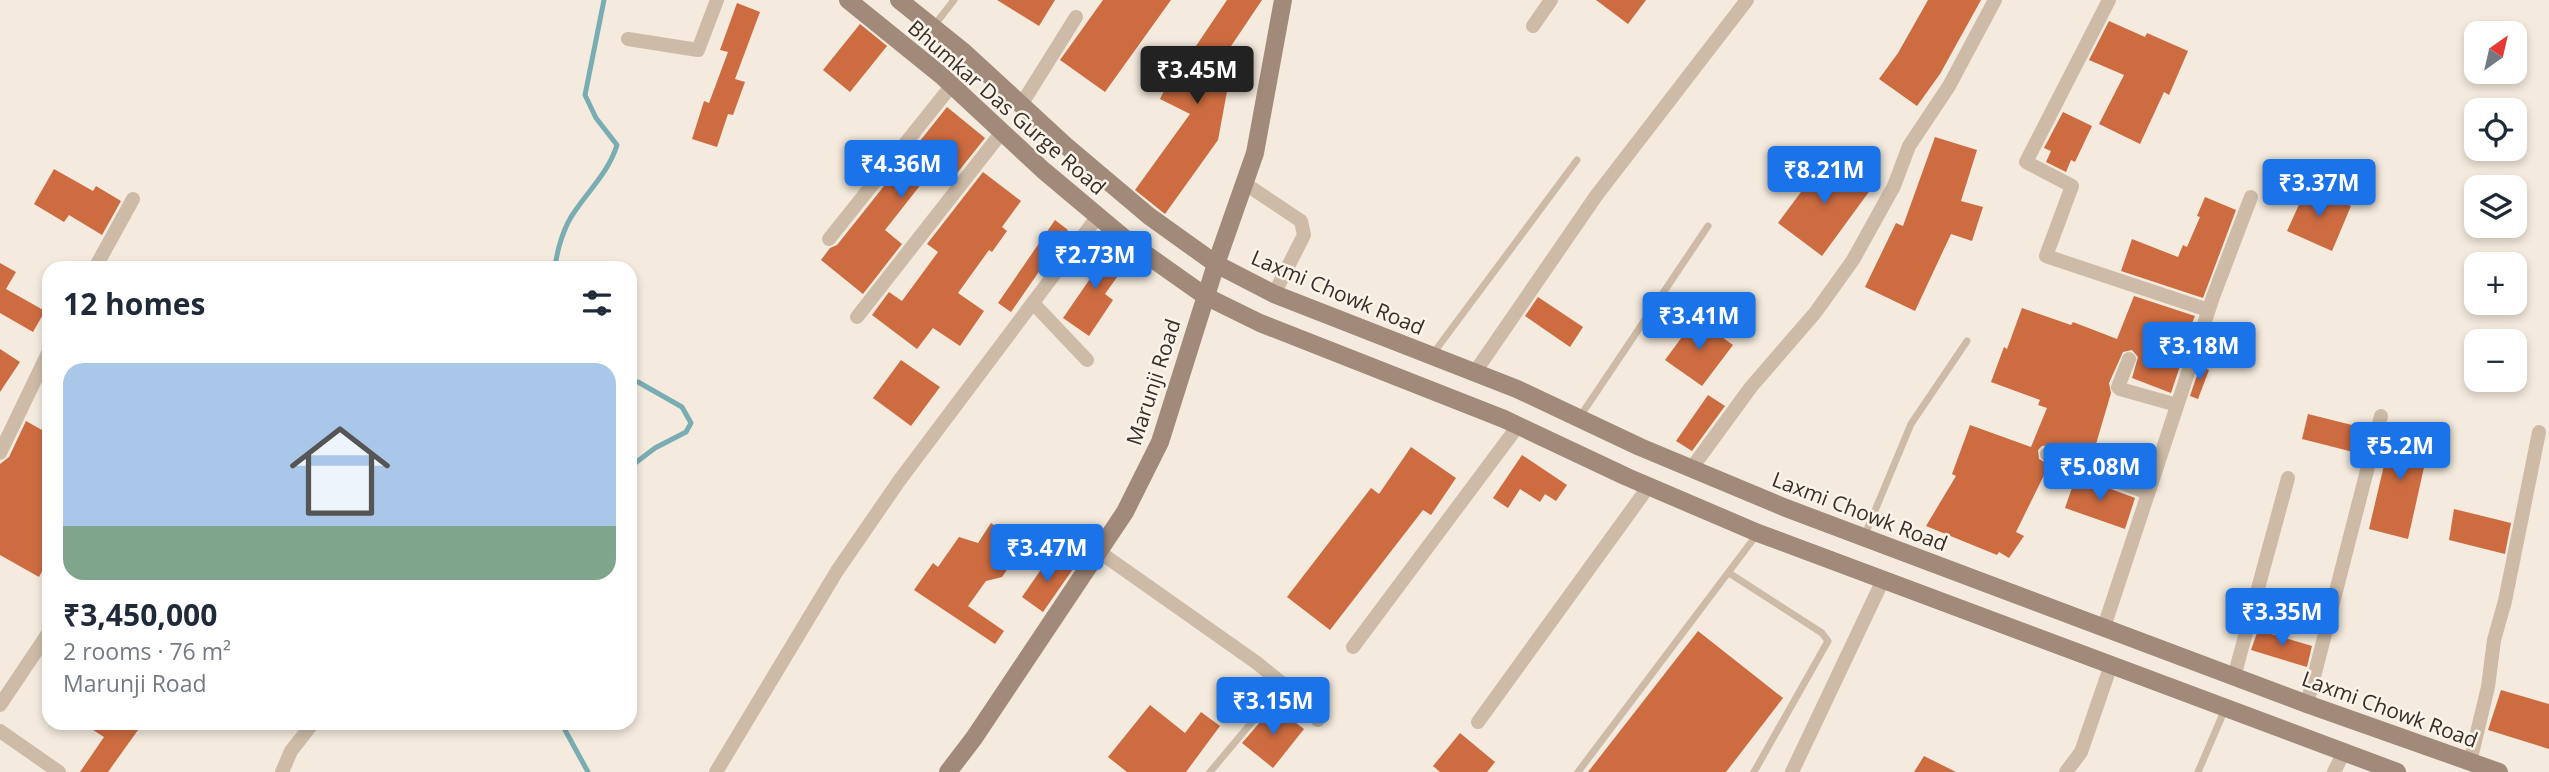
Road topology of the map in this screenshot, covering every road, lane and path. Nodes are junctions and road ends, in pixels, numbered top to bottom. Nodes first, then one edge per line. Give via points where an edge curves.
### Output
1 (717, 0) edge
2 (848, 0) edge
3 (899, 0) edge
4 (954, 0) edge
5 (1283, 0) edge
6 (1551, 0) edge
7 (1746, 0) edge
8 (1995, 0) edge
9 (2109, 0) edge
10 (1076, 17) dead end
11 (1533, 26) dead end
12 (933, 27) junction
13 (628, 39) dead end
14 (972, 60) junction
15 (952, 85) junction
16 (1021, 105) junction
17 (1002, 132) junction
18 (1577, 160) dead end
19 (1244, 183) junction
20 (2251, 197) dead end
21 (133, 199) dead end
22 (1098, 216) junction
23 (1708, 226) dead end
24 (829, 239) dead end
25 (99, 261) edge
26 (1216, 264) junction
27 (1274, 294) junction
28 (1205, 296) junction
29 (1033, 303) junction
30 (2208, 310) junction
31 (857, 317) dead end
32 (1967, 341) dead end
33 (1431, 356) junction
34 (2129, 359) dead end
35 (1087, 360) dead end
36 (42, 366) edge
37 (1475, 372) junction
38 (2177, 405) junction
39 (2381, 416) dead end
40 (1578, 418) junction
41 (1518, 426) junction
42 (2539, 432) dead end
43 (0, 453) edge
44 (2047, 454) dead end
45 (1697, 471) junction
46 (2288, 478) dead end
47 (1649, 486) junction
48 (2148, 493) junction
49 (1686, 502) junction
50 (1758, 533) junction
51 (1864, 537) junction
52 (1098, 551) junction
53 (1729, 573) junction
54 (1883, 580) junction
55 (2104, 627) junction
56 (42, 642) edge
57 (1353, 647) dead end
58 (2092, 658) junction
59 (2111, 665) junction
60 (2234, 677) junction
61 (1284, 685) junction
62 (2307, 704) junction
63 (0, 705) edge
64 (2226, 708) junction
65 (1318, 720) dead end
66 (1478, 722) dead end
67 (308, 730) edge
68 (0, 732) edge
69 (2344, 752) junction
70 (2470, 762) junction
71 (58, 772) edge
72 (282, 772) edge
73 (716, 772) edge
74 (948, 772) edge
75 (1210, 772) edge
76 (1578, 772) edge
77 (1754, 772) edge
78 (1792, 772) edge
79 (2066, 772) edge
80 (2198, 772) edge
81 (2334, 772) edge
82 (2398, 772) edge
83 (2499, 772) edge

1 - 13 street via 698,50
2 - 15 main road, Bhumkar Das Gurge Road
3 - 12 main road, Bhumkar Das Gurge Road
4 - 12 lane
5 - 19 main road, Marunji Road via 1255,153
6 - 11 street
7 - 37 street via 1596,196
8 - 45 street via 1949,86 1909,146 1894,186 1853,260 1815,313 1751,387
9 - 30 street via 2026,162 2072,186 2046,256
10 - 16 street
12 - 14 main road, Bhumkar Das Gurge Road
14 - 15 main road
14 - 16 main road, Bhumkar Das Gurge Road
15 - 17 main road, Bhumkar Das Gurge Road
15 - 24 street
16 - 26 main road, Bhumkar Das Gurge Road via 1149,216
17 - 22 main road, Bhumkar Das Gurge Road
17 - 31 street
18 - 33 lane
19 - 26 main road, Marunji Road
19 - 27 street via 1301,220 1304,235
20 - 30 street
21 - 25 street
22 - 28 main road, Bhumkar Das Gurge Road
22 - 29 street
23 - 40 lane
26 - 27 main road, Laxmi Chowk Road
26 - 28 main road, Marunji Road
27 - 33 main road, Laxmi Chowk Road
28 - 41 main road via 1259,323
28 - 52 main road, Marunji Road via 1160,442 1125,512
29 - 35 street
29 - 73 street via 845,560
30 - 38 street
32 - 51 lane via 1911,424
33 - 37 main road, Laxmi Chowk Road
34 - 38 street via 2120,389
36 - 43 street
37 - 40 main road, Laxmi Chowk Road
38 - 48 street
39 - 62 street
40 - 45 main road, Laxmi Chowk Road
41 - 47 main road
41 - 57 street
42 - 70 street
44 - 48 street
45 - 49 main road
45 - 51 main road, Laxmi Chowk Road
46 - 60 street
47 - 49 main road
47 - 66 street
48 - 55 street
49 - 50 main road
50 - 53 lane
50 - 54 main road
51 - 55 main road, Laxmi Chowk Road
52 - 61 street
52 - 74 main road, Marunji Road
53 - 76 lane
53 - 77 lane via 1828,641
54 - 58 main road
54 - 78 street
55 - 58 main road
55 - 60 main road, Laxmi Chowk Road
56 - 63 street
58 - 59 main road
59 - 64 main road
59 - 79 street via 2081,752
60 - 62 main road, Laxmi Chowk Road
61 - 65 street
61 - 75 lane
62 - 70 main road, Laxmi Chowk Road
64 - 69 main road
64 - 80 lane
67 - 72 street
68 - 71 street
69 - 81 street
69 - 82 main road
70 - 83 main road, Laxmi Chowk Road

